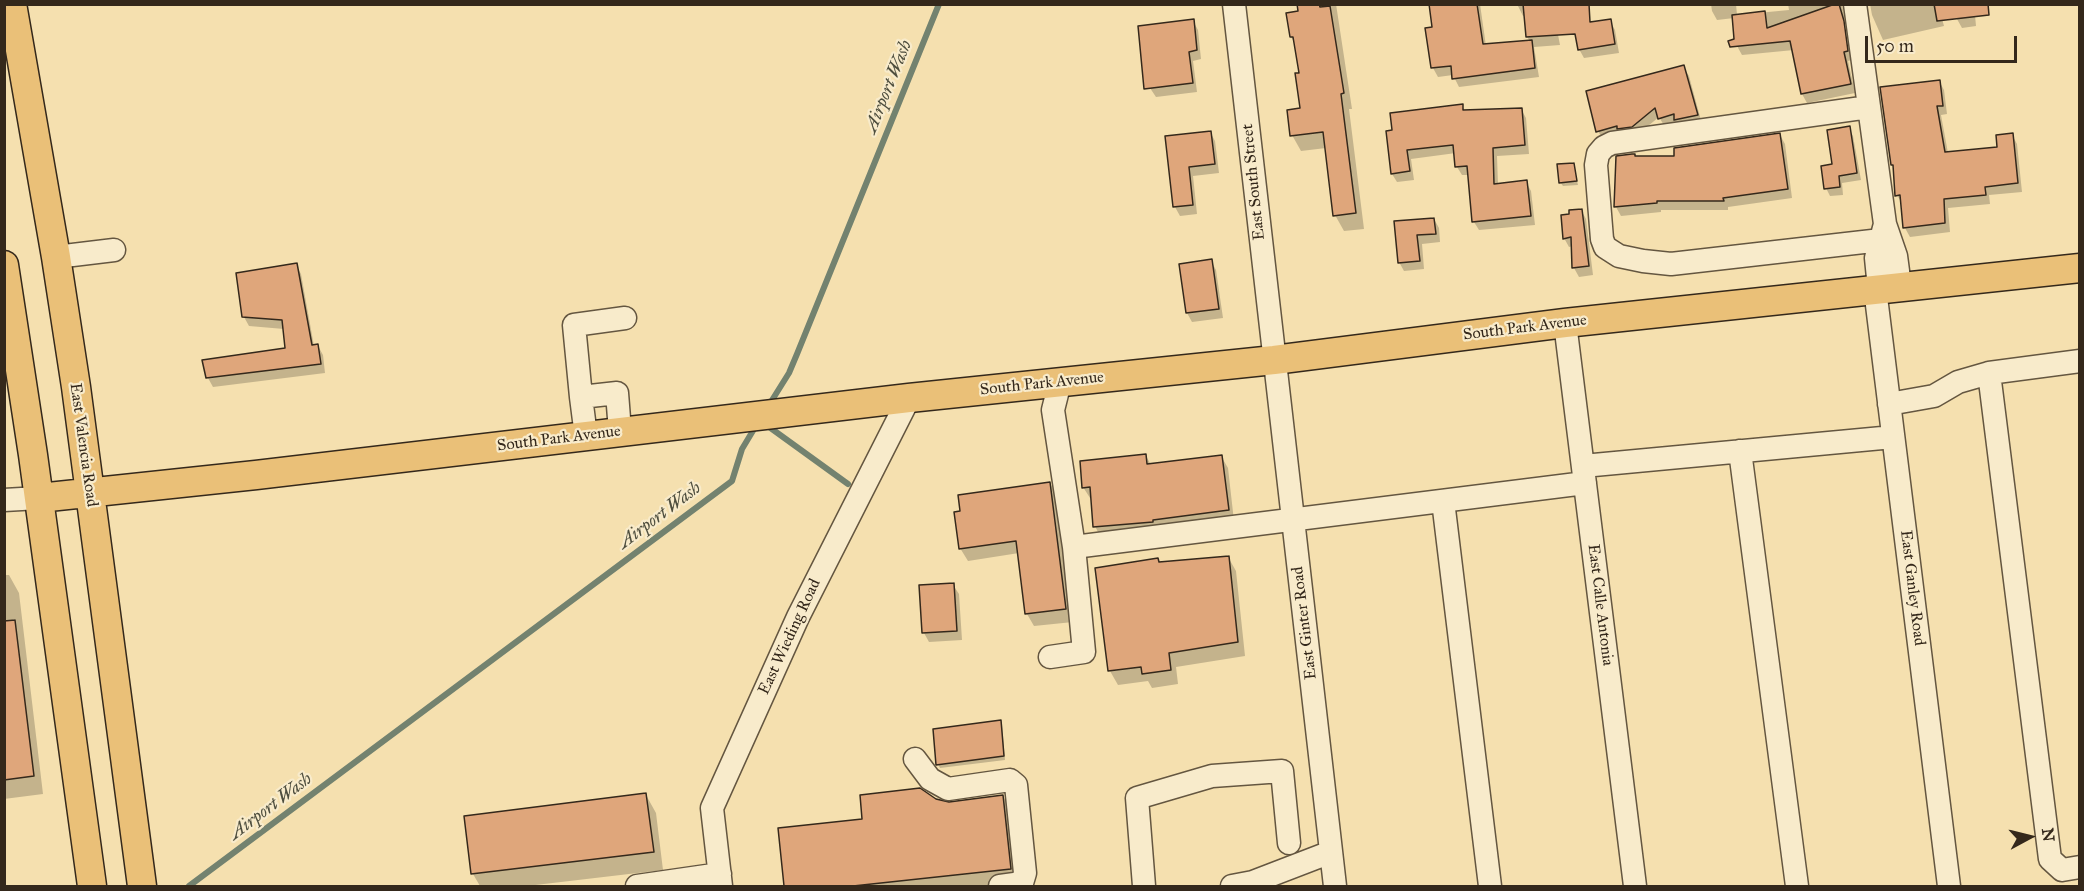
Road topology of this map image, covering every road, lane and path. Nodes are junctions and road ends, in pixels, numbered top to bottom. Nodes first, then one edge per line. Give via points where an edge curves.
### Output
1 (1234, 4) edge
2 (1855, 4) edge
3 (10, 6) edge
4 (1869, 107) junction
5 (1883, 232) junction
6 (114, 250) dead end
7 (56, 257) junction
8 (4, 265) edge
9 (2079, 268) edge
10 (1885, 288) junction
11 (625, 318) dead end
12 (1565, 323) junction
13 (1274, 360) junction
14 (2079, 362) edge
15 (1989, 374) junction
16 (1060, 382) junction
17 (581, 397) junction
18 (909, 398) junction
19 (1889, 404) junction
20 (620, 431) junction
21 (586, 436) junction
22 (1893, 437) junction
23 (1740, 451) junction
24 (1584, 475) junction
25 (90, 494) junction
26 (39, 498) junction
27 (4, 500) edge
28 (1443, 501) junction
29 (1293, 520) junction
30 (1074, 548) junction
31 (1050, 657) dead end
32 (915, 759) dead end
33 (1289, 843) dead end
34 (1331, 852) junction
35 (2079, 867) edge
36 (141, 878) edge
37 (720, 880) edge
38 (90, 886) edge
39 (637, 886) edge
40 (1000, 886) edge
41 (1144, 886) edge
42 (1232, 886) edge
43 (1335, 886) edge
44 (1490, 886) edge
45 (1635, 886) edge
46 (1797, 886) edge
47 (1949, 886) edge

1 - 13 street, East South Street
2 - 4 street, East Ganley Road
3 - 7 main road, East Valencia Road
4 - 5 street, East Ganley Road
4 - 5 street via 1612,143 1598,154 1596,165 1602,239 1605,247 1620,256 1671,264
5 - 10 street, East Ganley Road via 1896,256
6 - 7 street
7 - 25 main road, East Valencia Road
8 - 26 main road
9 - 10 main road, South Park Avenue
10 - 12 main road, South Park Avenue
10 - 19 street, East Ganley Road
11 - 17 street via 574,325
12 - 13 main road, South Park Avenue
12 - 24 street, East Calle Antonia
13 - 16 main road, South Park Avenue
13 - 29 street, East Ginter Road
14 - 15 street
15 - 19 street via 1958,382 1934,396
15 - 35 street via 2050,860 2062,870
16 - 18 main road, South Park Avenue
16 - 30 street via 1053,410
17 - 20 street via 617,393
17 - 21 street
18 - 20 main road, South Park Avenue
18 - 37 street, East Wieding Road via 798,617 712,808
19 - 22 street, East Ganley Road
20 - 21 main road, South Park Avenue
21 - 25 main road, South Park Avenue
22 - 23 street
22 - 47 street, East Ganley Road
23 - 24 street
23 - 46 street
24 - 28 street
24 - 45 street, East Calle Antonia
25 - 26 main road, South Park Avenue
25 - 36 main road, East Valencia Road
26 - 27 street, South Park Avenue
26 - 38 main road
28 - 29 street
28 - 44 street
29 - 30 street
29 - 34 street, East Ginter Road
30 - 31 street via 1084,652
32 - 40 street via 930,779 948,789 1010,780 1016,785 1026,873 1022,883
33 - 41 street via 1282,771 1212,776 1137,798
34 - 42 street
34 - 43 street, East Ginter Road
37 - 39 street

